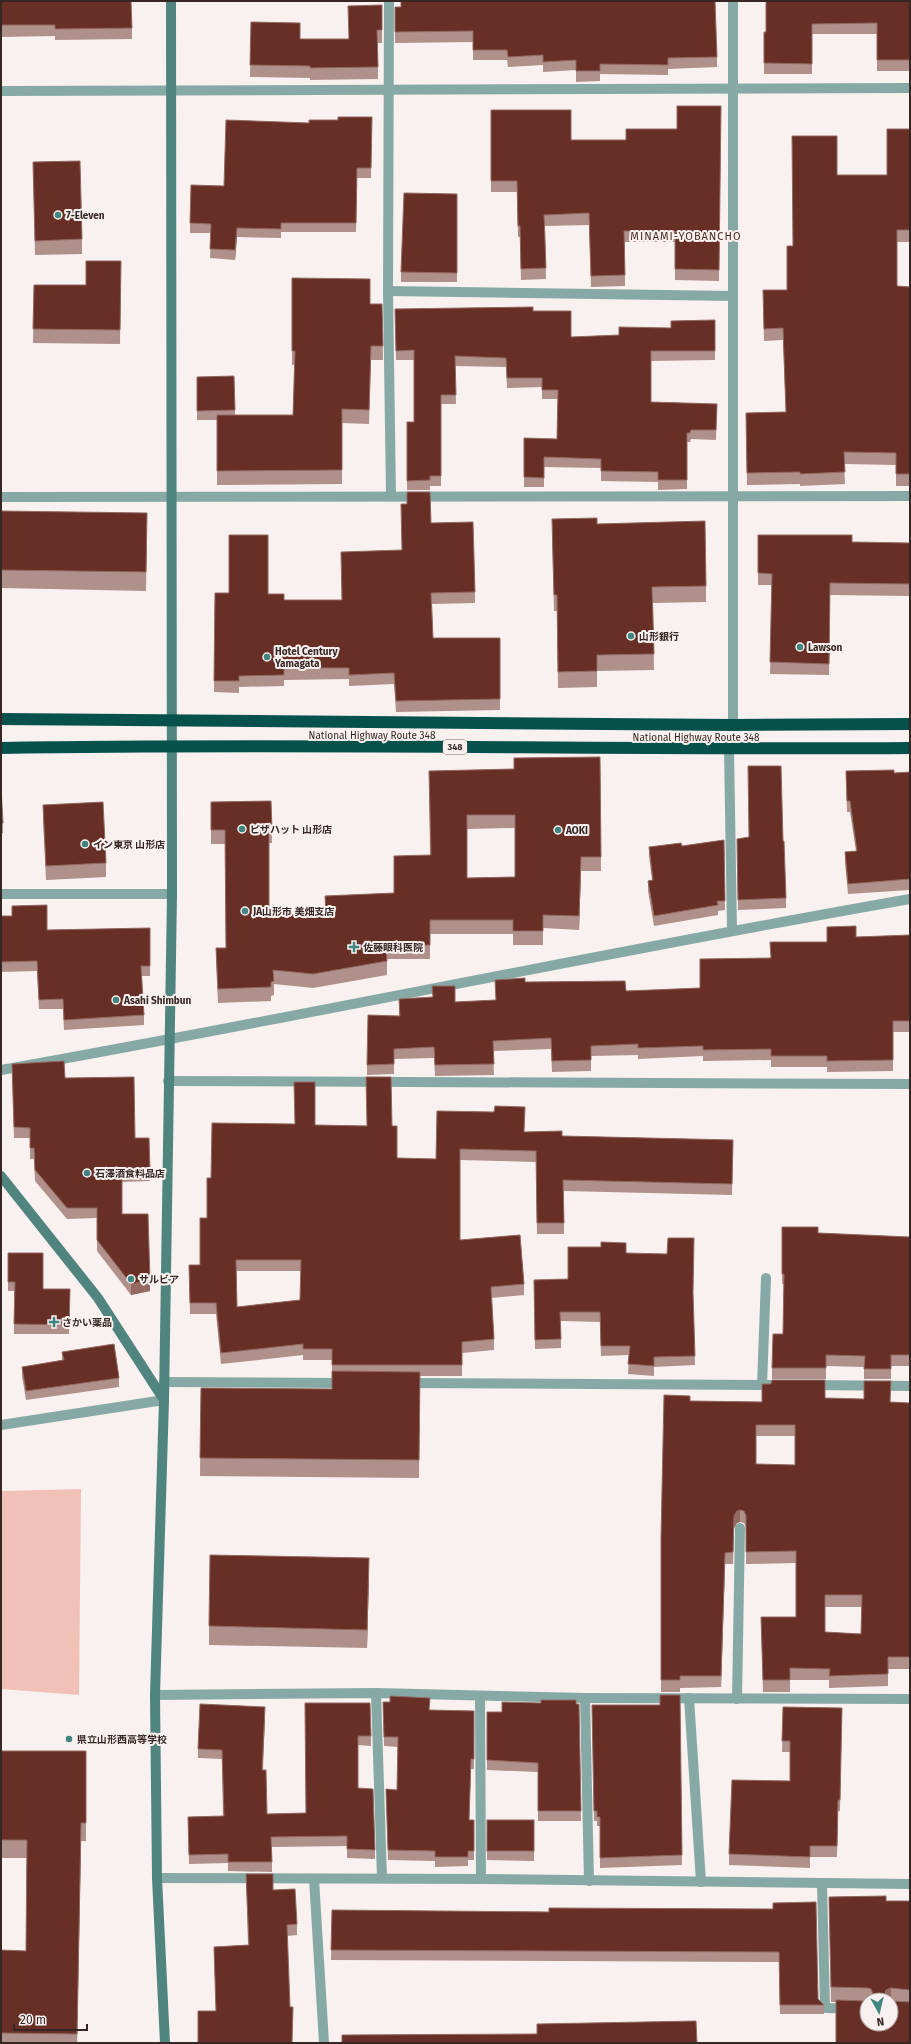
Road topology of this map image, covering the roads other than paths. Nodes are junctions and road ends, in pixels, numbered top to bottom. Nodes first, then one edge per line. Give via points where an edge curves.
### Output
1 (171, 1) edge
2 (389, 1) edge
3 (733, 1) edge
4 (910, 88) edge
5 (171, 89) junction
6 (734, 89) junction
7 (389, 90) junction
8 (1, 91) edge
9 (388, 291) junction
10 (732, 296) junction
11 (391, 496) junction
12 (732, 496) junction
13 (910, 496) edge
14 (1, 497) edge
15 (170, 497) junction
16 (1, 719) edge
17 (171, 720) junction
18 (910, 724) edge
19 (733, 725) junction
20 (172, 745) junction
21 (1, 748) edge
22 (910, 748) edge
23 (729, 749) junction
24 (1, 894) edge
25 (172, 894) junction
26 (910, 899) edge
27 (732, 930) junction
28 (168, 1040) junction
29 (1, 1070) edge
30 (168, 1081) junction
31 (910, 1084) edge
32 (1, 1176) edge
33 (766, 1278) dead end
34 (164, 1382) junction
35 (356, 1383) edge
36 (395, 1383) edge
37 (762, 1385) junction
38 (785, 1385) edge
39 (801, 1385) edge
40 (910, 1386) edge
41 (164, 1400) junction
42 (1, 1425) edge
43 (740, 1528) dead end
44 (376, 1693) junction
45 (155, 1695) junction
46 (480, 1697) junction
47 (585, 1698) junction
48 (689, 1698) junction
49 (737, 1698) junction
50 (910, 1699) edge
51 (157, 1878) junction
52 (382, 1878) junction
53 (314, 1879) junction
54 (481, 1879) junction
55 (589, 1881) junction
56 (701, 1882) junction
57 (822, 1884) junction
58 (910, 1884) edge
59 (859, 2009) edge
60 (165, 2043) edge
61 (324, 2043) edge

1 - 5 street
2 - 7 street
3 - 6 street
4 - 6 street
5 - 7 street
5 - 8 street
5 - 15 street
6 - 7 street
6 - 10 street
7 - 9 street
9 - 10 street
9 - 11 street
10 - 12 street
11 - 12 street
11 - 15 street
12 - 13 street
12 - 19 street
14 - 15 street
15 - 17 street
16 - 17 highway, National Highway Route 348
17 - 19 highway, National Highway Route 348
17 - 20 street
18 - 19 highway, National Highway Route 348
20 - 21 highway, National Highway Route 348 / 348
20 - 23 highway, National Highway Route 348 / 348
20 - 25 street
22 - 23 highway, National Highway Route 348 / 348
23 - 27 street
24 - 25 street
25 - 28 street
26 - 27 street
27 - 28 street
28 - 29 street
28 - 30 street
30 - 31 street
30 - 34 street
32 - 41 street via 98,1298
33 - 37 street
34 - 35 street
34 - 41 street
36 - 37 street
37 - 38 street
39 - 40 street
41 - 42 street
41 - 45 street
43 - 49 street
44 - 45 street
44 - 46 street
44 - 52 street
45 - 51 street
46 - 47 street
46 - 54 street
47 - 48 street
47 - 55 street
48 - 49 street
48 - 56 street
49 - 50 street
51 - 53 street
51 - 60 street
52 - 53 street
52 - 54 street
53 - 61 street
54 - 55 street
55 - 56 street
56 - 57 street
57 - 58 street
57 - 59 street via 826,2008

